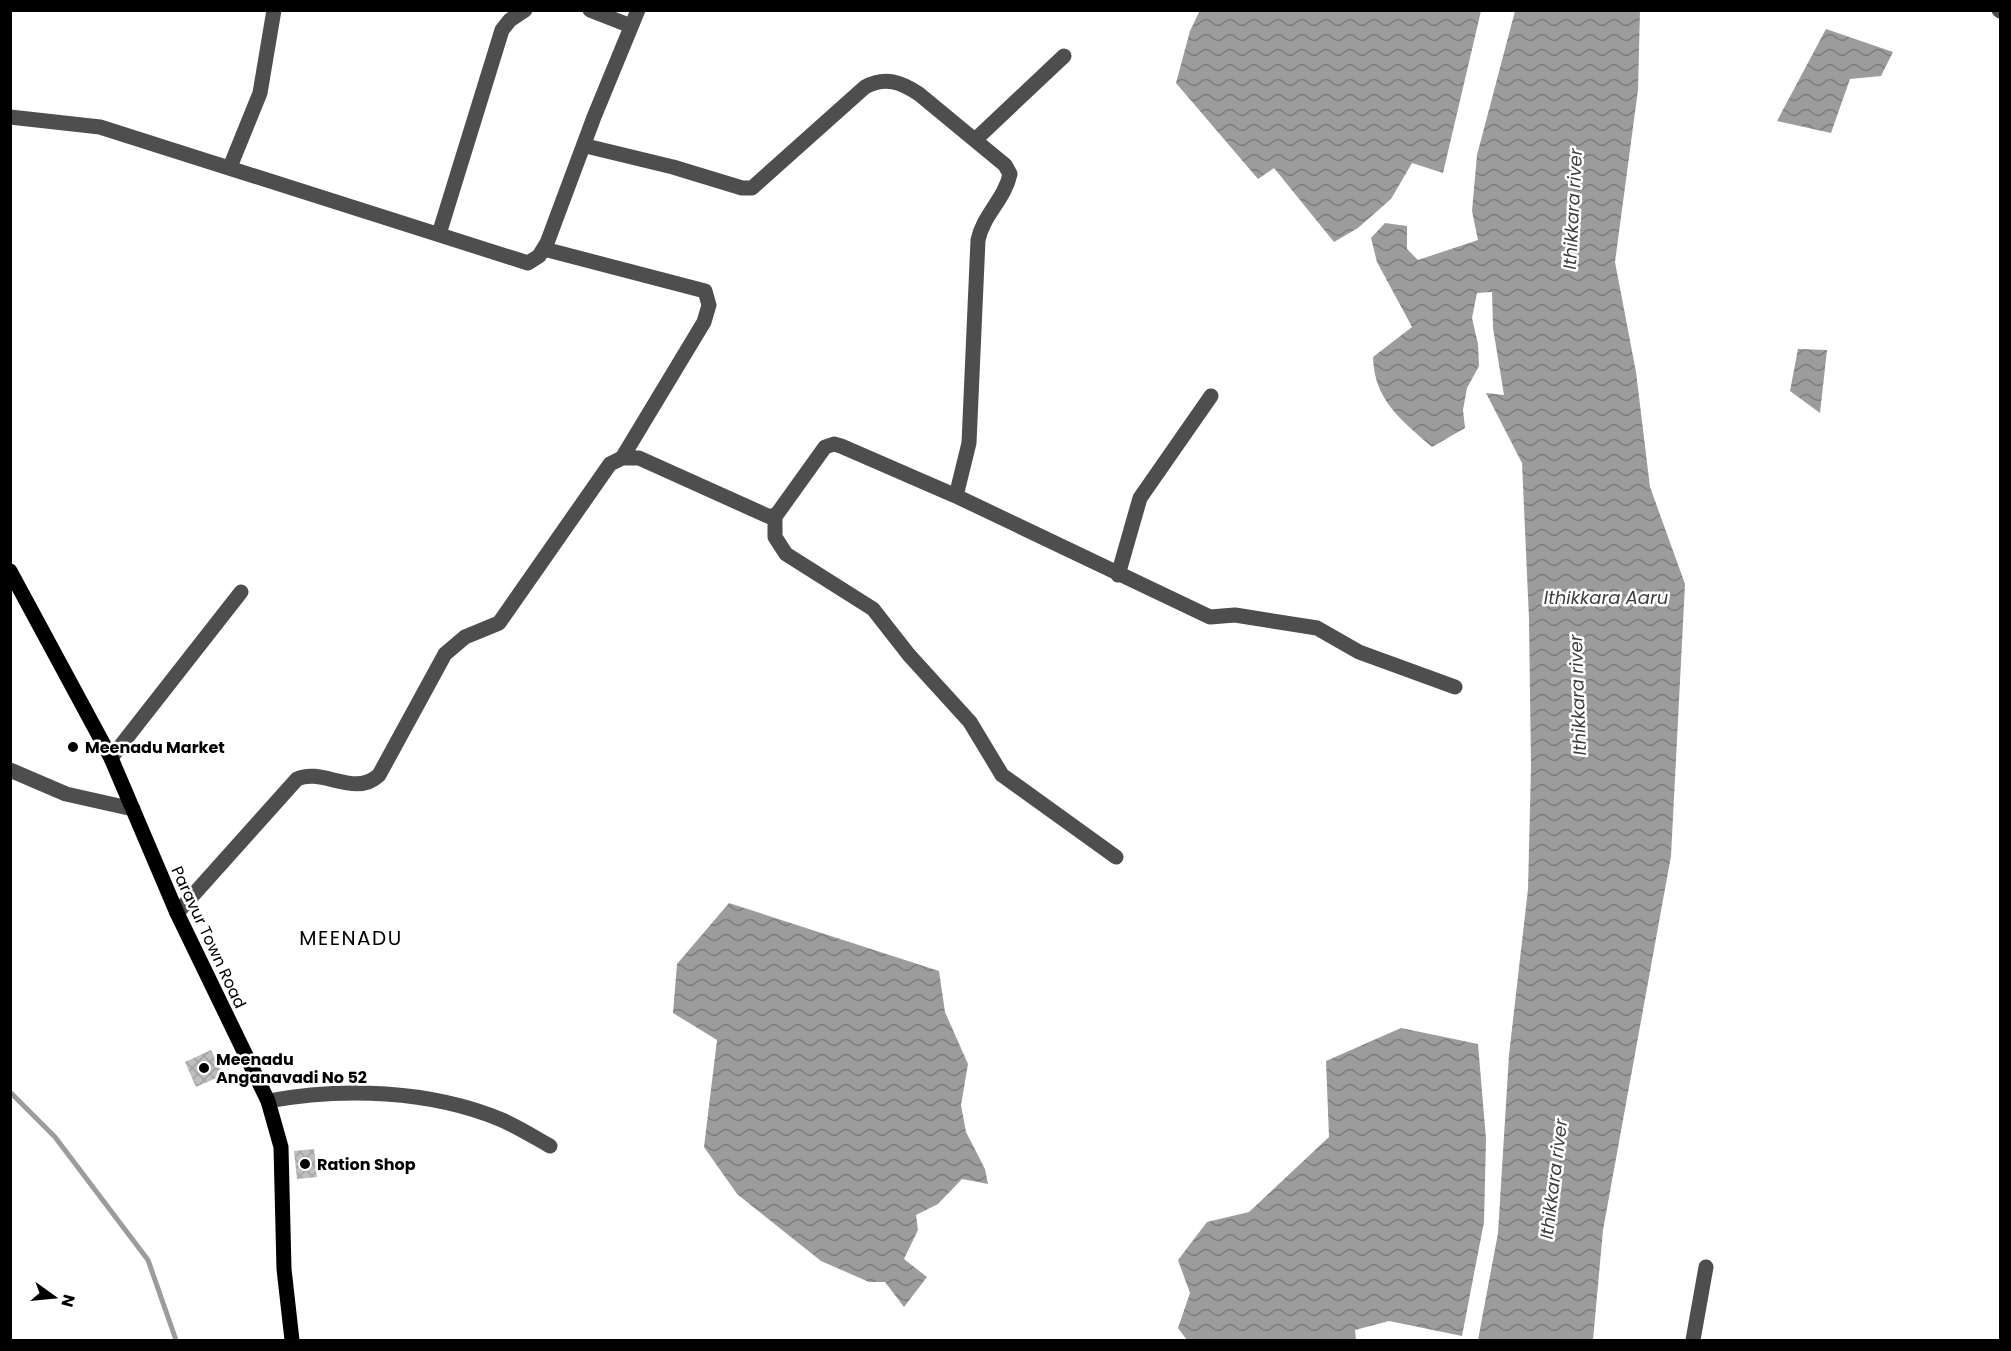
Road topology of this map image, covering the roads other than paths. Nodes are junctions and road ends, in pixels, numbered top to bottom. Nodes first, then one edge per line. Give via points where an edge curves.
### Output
1 (274, 10) edge
2 (525, 10) edge
3 (590, 10) edge
4 (638, 10) edge
5 (631, 26) junction
6 (1064, 56) dead end
7 (10, 117) edge
8 (975, 140) junction
9 (586, 146) junction
10 (230, 167) junction
11 (439, 234) junction
12 (544, 249) junction
13 (1211, 396) dead end
14 (622, 458) junction
15 (956, 496) junction
16 (774, 516) junction
17 (10, 571) edge
18 (1118, 575) junction
19 (241, 592) dead end
20 (1455, 687) dead end
21 (111, 758) junction
22 (10, 770) edge
23 (133, 809) junction
24 (1116, 857) dead end
25 (177, 914) junction
26 (268, 1101) junction
27 (550, 1146) dead end
28 (1706, 1267) dead end
29 (292, 1341) edge
30 (1692, 1341) edge

1 - 10 street via 260,93
2 - 11 street via 502,30
3 - 5 street
4 - 5 street
5 - 9 street
6 - 8 street
7 - 10 street via 100,127
8 - 9 street via 903,84 875,81 752,188
8 - 15 street via 1010,174 1007,186 984,220 978,240 969,443
9 - 12 street
10 - 11 street
11 - 12 street via 524,263 536,259
12 - 14 street via 705,291 709,305 704,322
13 - 18 street via 1140,498
14 - 16 street via 639,458
14 - 25 street via 610,464 499,623 465,637 445,654 379,775 361,783 297,778
15 - 16 street via 831,444 819,453
15 - 18 street
16 - 24 street via 775,537 782,550 873,609 970,722 993,764 1010,784
17 - 21 main road, Paravur Town Road
18 - 20 street via 1210,617 1235,615 1326,631 1359,652
19 - 21 street
21 - 23 main road, Paravur Town Road
22 - 23 street via 66,794
23 - 25 main road, Paravur Town Road
25 - 26 main road, Paravur Town Road
26 - 27 street via 343,1093 428,1100 503,1120
26 - 29 main road, Paravur Town Road via 281,1147 284,1269
28 - 30 street

